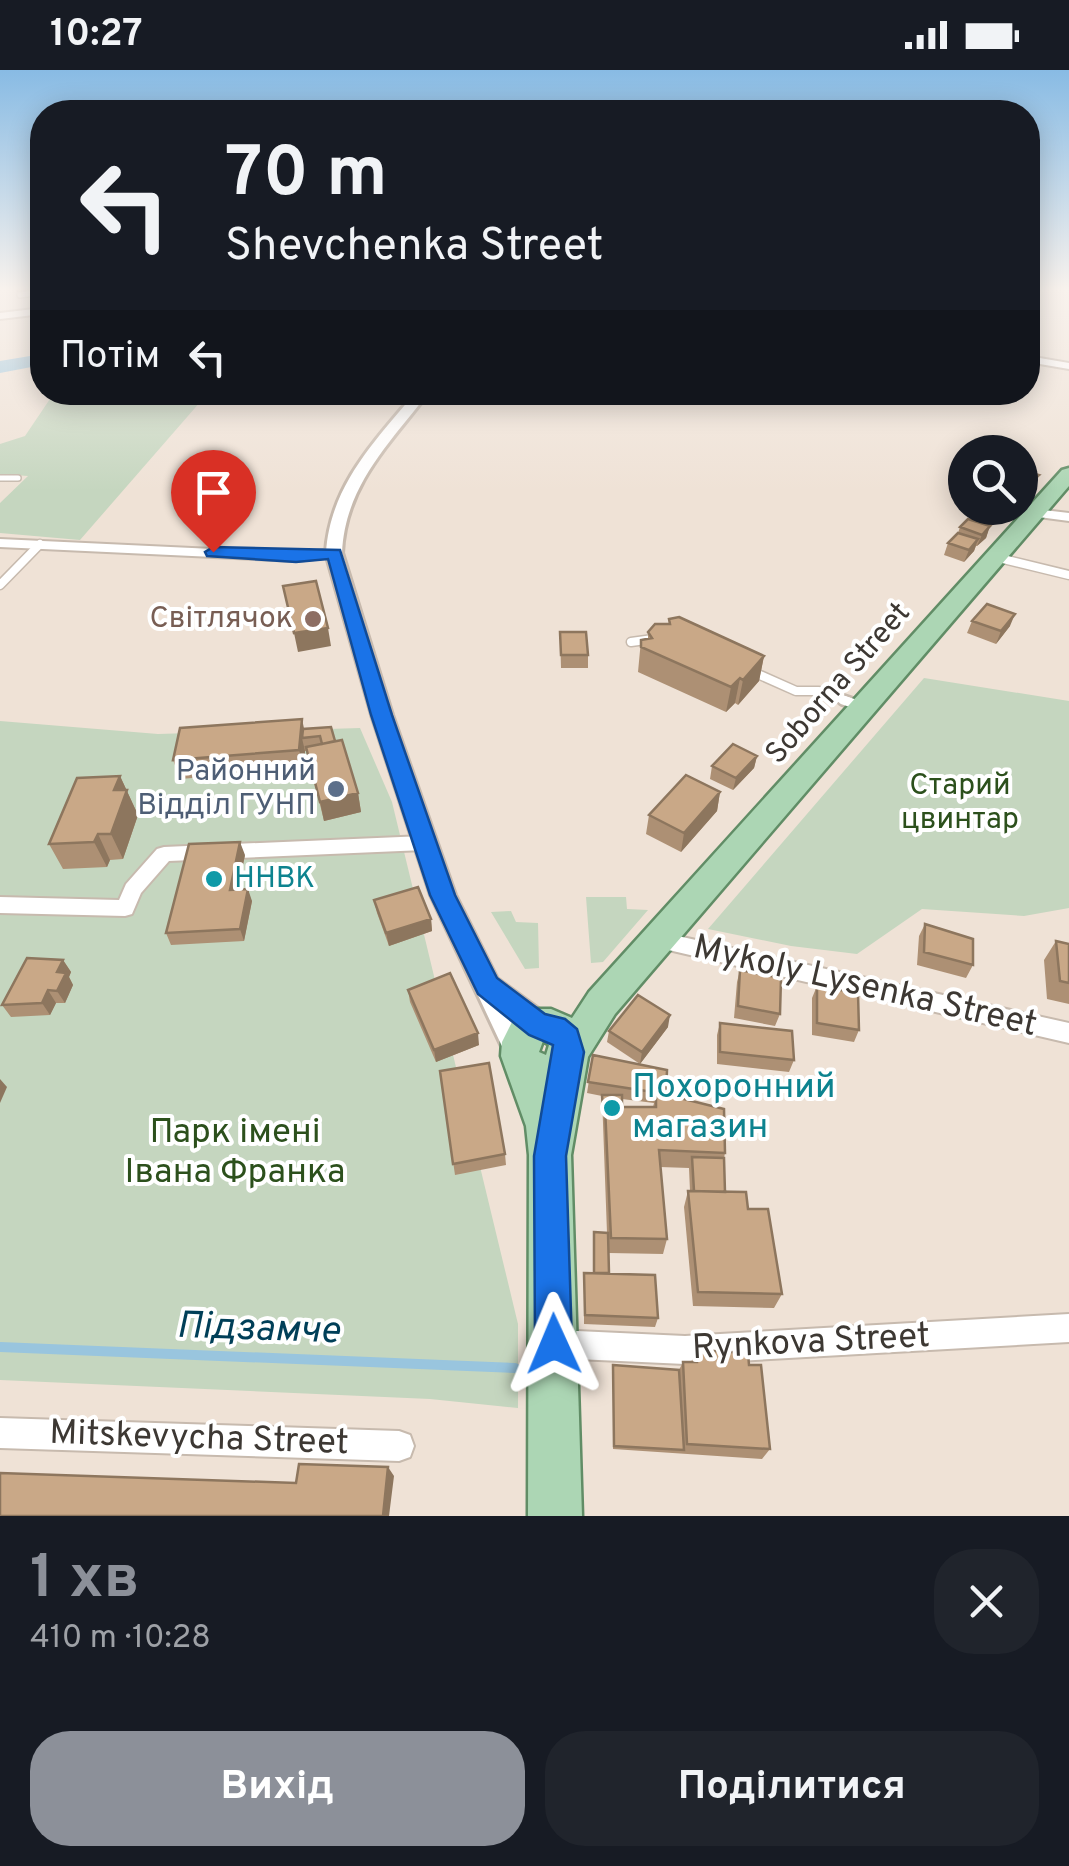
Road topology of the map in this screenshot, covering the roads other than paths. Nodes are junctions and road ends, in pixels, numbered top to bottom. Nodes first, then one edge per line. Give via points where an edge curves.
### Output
1 (1040, 361) edge
2 (1069, 366) edge
3 (413, 405) edge
4 (1069, 474) edge
5 (0, 478) edge
6 (18, 478) dead end
7 (1038, 510) edge
8 (1038, 513) edge
9 (1069, 517) edge
10 (1024, 525) edge
11 (0, 542) edge
12 (40, 544) junction
13 (334, 553) junction
14 (995, 557) junction
15 (1069, 575) edge
16 (0, 585) edge
17 (658, 638) edge
18 (630, 642) dead end
19 (742, 667) edge
20 (861, 706) junction
21 (424, 842) junction
22 (0, 905) edge
23 (660, 940) junction
24 (1069, 1034) edge
25 (541, 1044) junction
26 (1069, 1328) edge
27 (554, 1344) junction
28 (0, 1433) edge
29 (398, 1446) dead end
30 (555, 1516) edge

1 - 2 street
3 - 13 street via 342,500 332,530
4 - 7 main road, Soborna Street
5 - 6 lane
8 - 9 street
10 - 14 main road, Soborna Street
11 - 12 street
12 - 13 street
12 - 16 lane
13 - 21 street
14 - 15 lane
14 - 20 main road, Soborna Street
17 - 18 lane
19 - 20 lane via 796,691 819,690
20 - 23 main road, Soborna Street
21 - 22 street via 164,854 125,908
21 - 25 street via 487,986
23 - 24 street, Mykoly Lysenka Street
23 - 25 main road, Soborna Street via 602,1002
25 - 27 main road
26 - 27 street, Rynkova Street via 685,1350
27 - 30 main road
28 - 29 street, Mitskevycha Street

